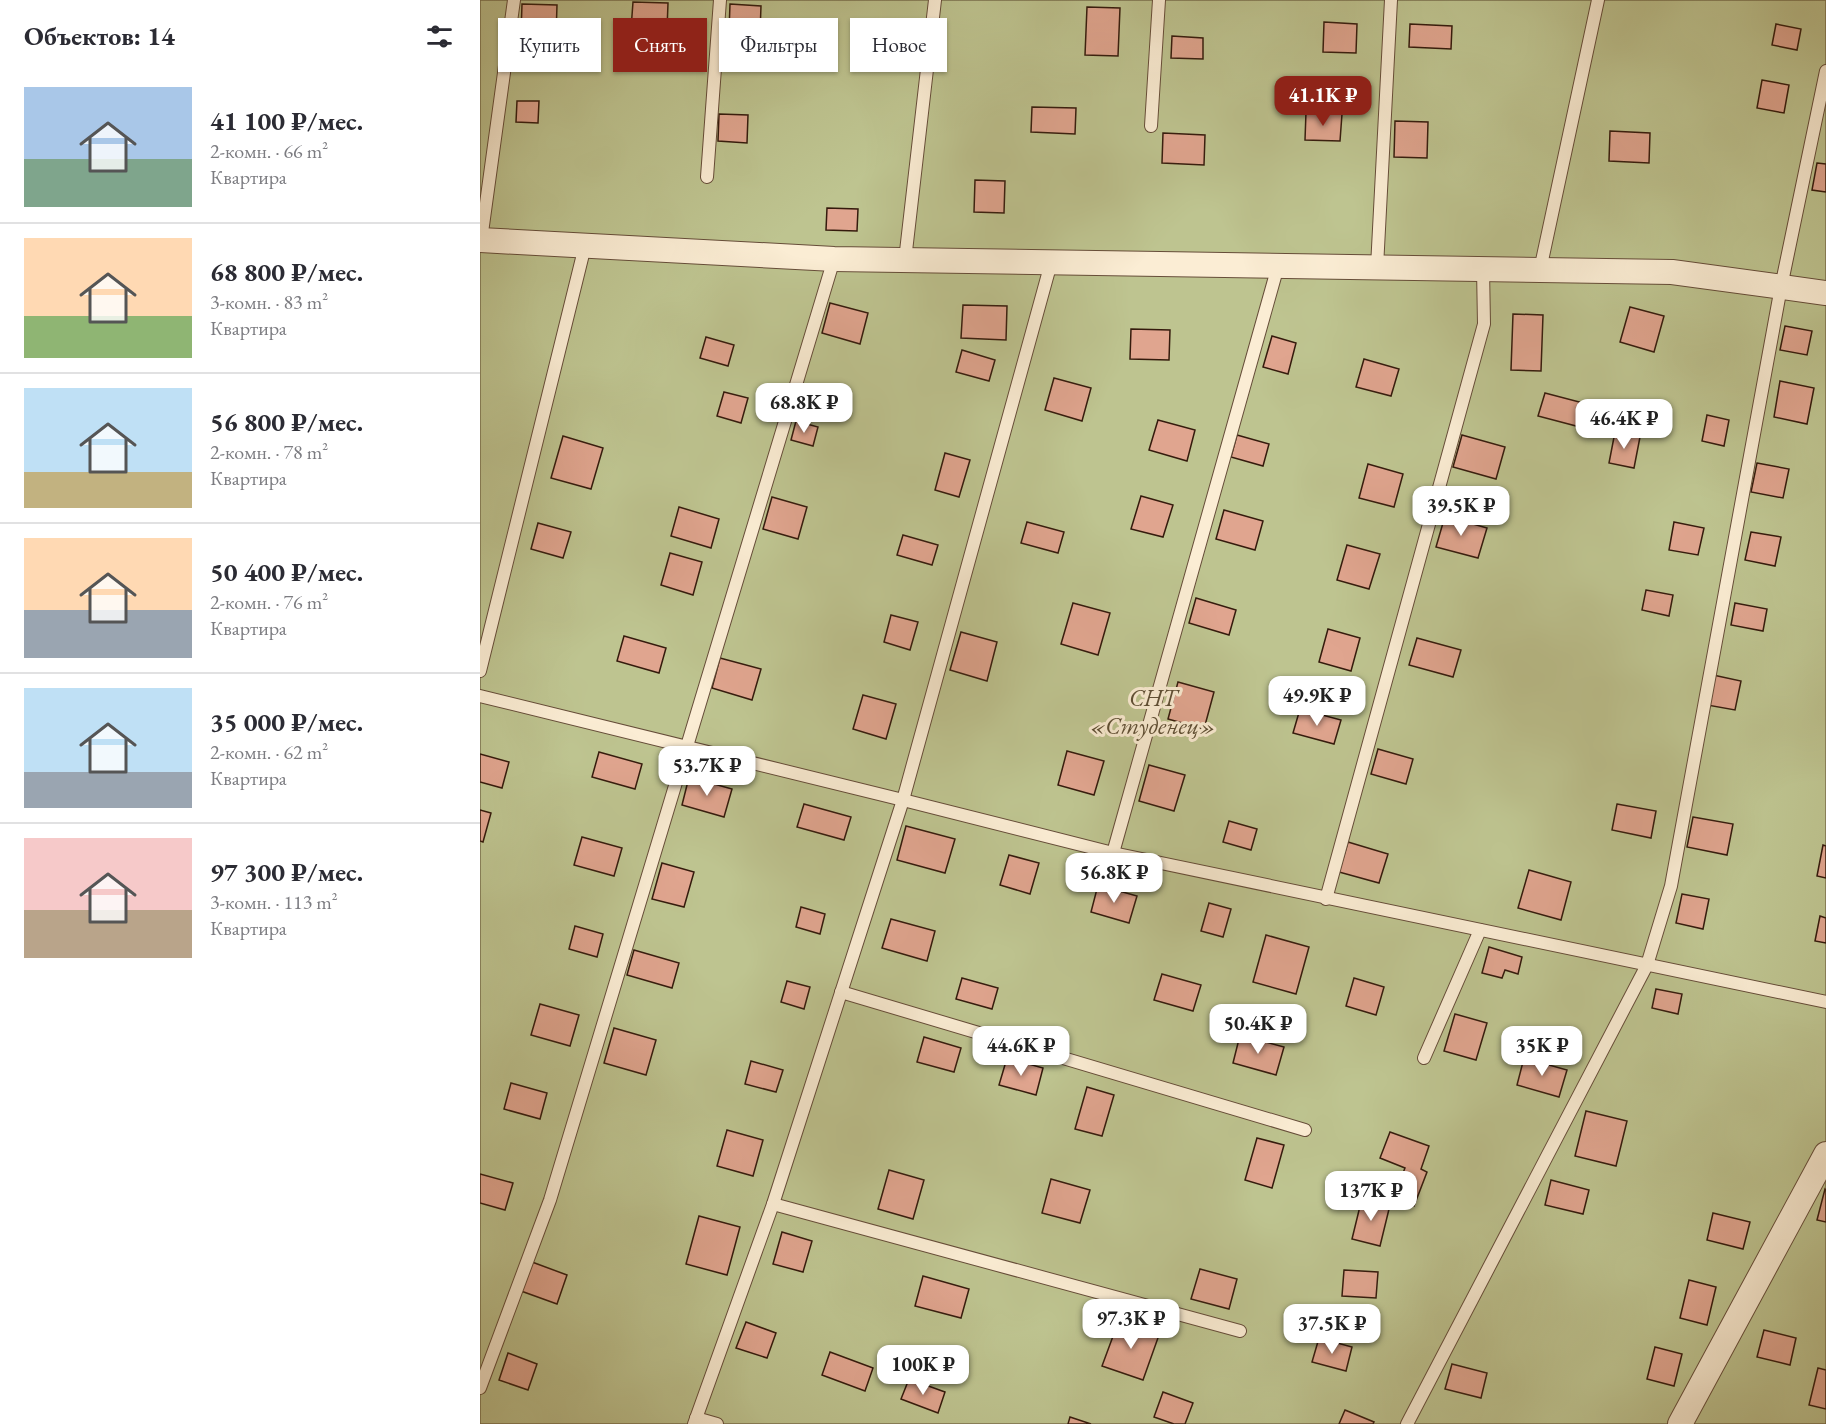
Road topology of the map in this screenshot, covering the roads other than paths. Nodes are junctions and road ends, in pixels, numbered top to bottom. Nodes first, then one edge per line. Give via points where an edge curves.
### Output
1 (514, 0) edge
2 (720, 0) edge
3 (935, 0) edge
4 (1159, 0) edge
5 (1390, 0) edge
6 (1598, 0) edge
7 (1826, 71) edge
8 (1150, 126) dead end
9 (707, 177) dead end
10 (481, 240) edge
11 (585, 246) junction
12 (834, 260) junction
13 (905, 260) junction
14 (1051, 263) junction
15 (1278, 266) junction
16 (1377, 267) junction
17 (1483, 269) junction
18 (1540, 270) junction
19 (1781, 287) junction
20 (1826, 293) edge
21 (480, 671) edge
22 (480, 696) edge
23 (687, 747) junction
24 (903, 800) junction
25 (1113, 854) junction
26 (1326, 899) junction
27 (1480, 930) junction
28 (1647, 965) junction
29 (841, 992) junction
30 (1826, 1002) edge
31 (1424, 1058) dead end
32 (1305, 1130) dead end
33 (1826, 1154) edge
34 (773, 1204) junction
35 (1240, 1331) dead end
36 (480, 1388) edge
37 (695, 1421) edge
38 (717, 1424) edge
39 (1407, 1424) edge
40 (1680, 1424) edge

1 - 10 lane
2 - 9 lane
3 - 13 lane
4 - 8 lane
5 - 16 lane
6 - 18 lane
7 - 19 lane
10 - 11 street
11 - 12 street
11 - 21 lane
12 - 13 street
12 - 23 lane
13 - 14 street
14 - 15 street
14 - 24 lane
15 - 16 street
15 - 25 lane
16 - 17 street
17 - 18 street
17 - 26 lane via 1484,324
18 - 19 street via 1672,272
19 - 20 street
19 - 28 lane via 1671,886
22 - 23 lane
23 - 24 lane
23 - 36 lane via 550,1200
24 - 25 lane
24 - 29 lane
25 - 26 lane
26 - 27 lane
27 - 28 lane
27 - 31 lane
28 - 30 lane
28 - 39 lane
29 - 32 lane
29 - 34 lane
33 - 40 street
34 - 35 lane
34 - 37 lane
37 - 38 lane

